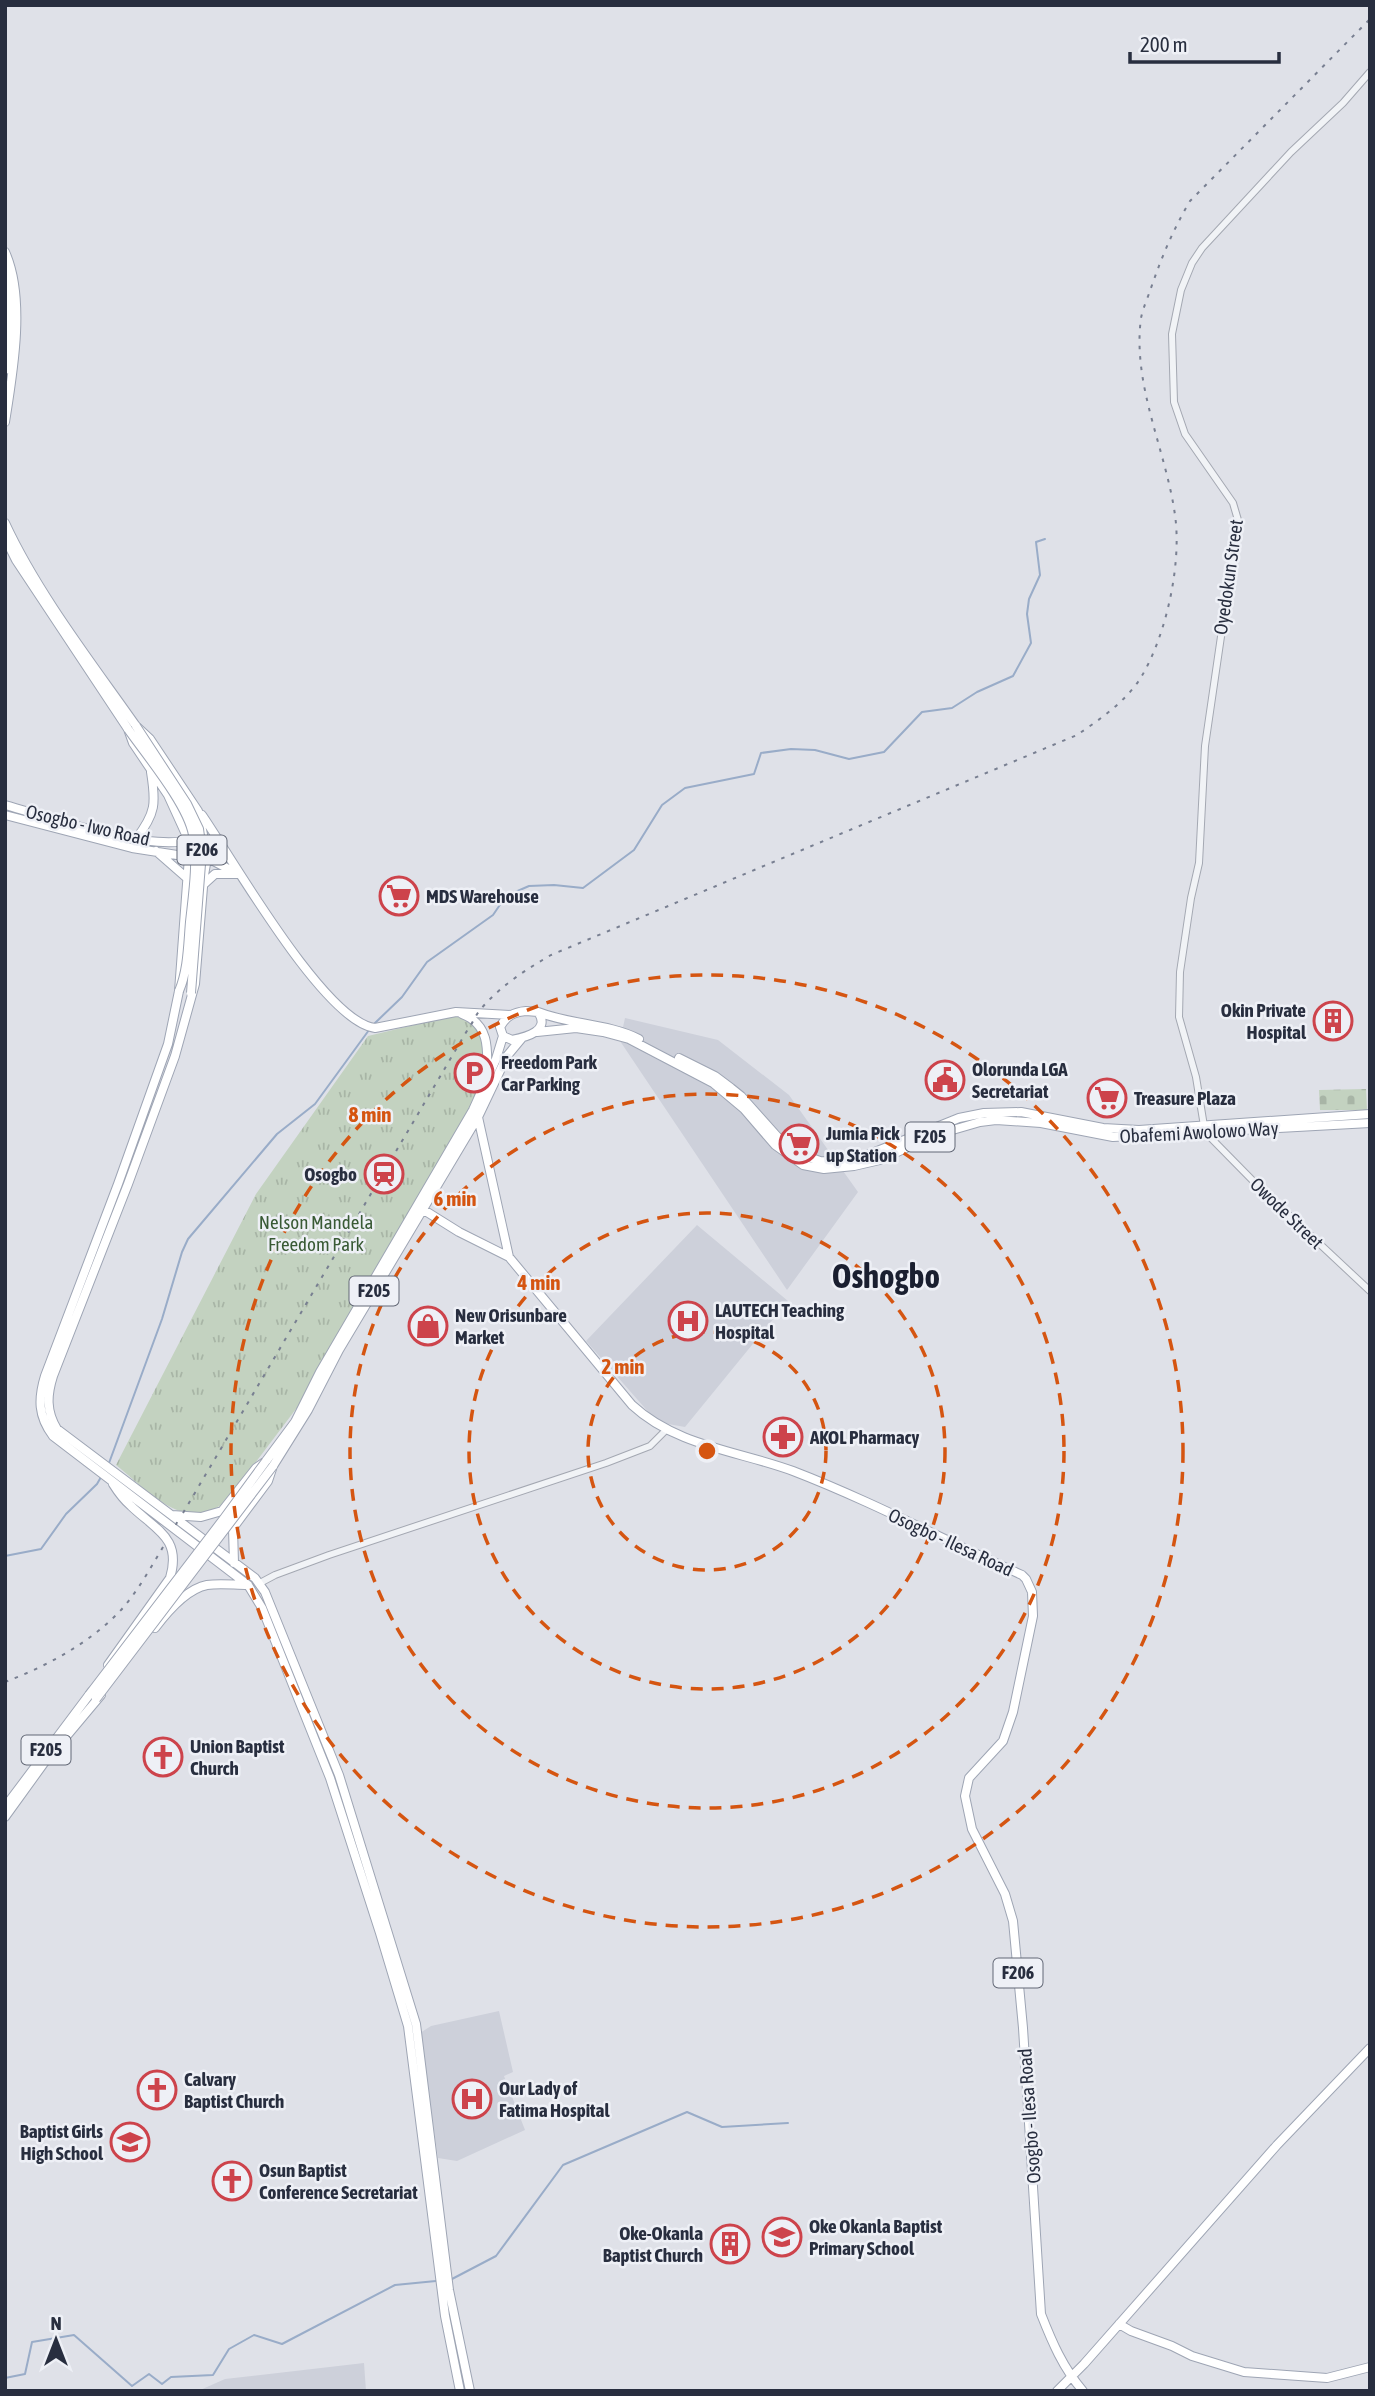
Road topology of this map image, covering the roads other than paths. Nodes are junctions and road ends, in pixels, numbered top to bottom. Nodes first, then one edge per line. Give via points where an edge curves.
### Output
1 (1370, 72) edge
2 (5, 252) edge
3 (5, 271) edge
4 (5, 370) edge
5 (5, 422) edge
6 (5, 523) edge
7 (5, 538) edge
8 (132, 727) junction
9 (150, 769) junction
10 (5, 805) edge
11 (198, 811) junction
12 (5, 815) edge
13 (136, 839) junction
14 (204, 839) junction
15 (217, 839) junction
16 (189, 841) junction
17 (156, 851) junction
18 (189, 857) junction
19 (206, 857) junction
20 (240, 874) junction
21 (188, 876) junction
22 (204, 880) junction
23 (179, 991) junction
24 (191, 993) junction
25 (456, 1012) junction
26 (538, 1012) junction
27 (479, 1013) junction
28 (511, 1014) junction
29 (501, 1032) junction
30 (537, 1032) junction
31 (522, 1038) junction
32 (487, 1080) junction
33 (1370, 1114) edge
34 (478, 1117) junction
35 (1370, 1123) edge
36 (145, 1124) junction
37 (1205, 1130) junction
38 (127, 1173) junction
39 (419, 1207) junction
40 (509, 1257) junction
41 (1370, 1291) edge
42 (666, 1430) junction
43 (269, 1463) junction
44 (106, 1472) junction
45 (172, 1514) junction
46 (233, 1563) junction
47 (260, 1583) junction
48 (248, 1585) junction
49 (92, 1697) junction
50 (5, 1807) edge
51 (5, 1817) edge
52 (1370, 2048) edge
53 (443, 2274) junction
54 (446, 2291) junction
55 (1119, 2324) junction
56 (1370, 2367) edge
57 (1072, 2376) junction
58 (460, 2391) edge
59 (470, 2391) edge
60 (1057, 2391) edge
61 (1083, 2391) edge

1 - 37 street, Oyedokun Street via 1202,248 1185,277 1172,334 1172,390 1178,415 1191,445 1233,503 1238,520 1206,733 1199,863 1180,972 1179,1017
2 - 5 main road via 17,301
3 - 4 main road via 11,301
6 - 8 main road, F206 via 19,553
7 - 8 main road, F206
8 - 9 main road via 130,737
8 - 11 main road via 150,739
8 - 23 main road, F206, bridge via 193,832 191,914
8 - 24 main road, F206, bridge via 187,804 199,829 202,850
9 - 13 main road via 154,807
9 - 16 main road via 168,794
10 - 13 main road, Osogbo - Iwo Road
11 - 14 main road
11 - 15 main road, F206
12 - 17 main road, Osogbo - Iwo Road
13 - 16 main road, Osogbo - Iwo Road
14 - 15 main road
14 - 16 main road
14 - 19 main road via 209,847
15 - 20 main road, F206
16 - 18 main road
17 - 18 main road, Osogbo - Iwo Road
17 - 21 main road
18 - 19 main road
18 - 21 main road
19 - 20 main road
19 - 22 main road
20 - 22 main road via 215,874
20 - 25 main road, F206 via 319,988 342,1011 371,1028
21 - 22 main road via 198,872
21 - 23 main road
22 - 24 main road
23 - 36 main road
24 - 36 main road via 175,1056
25 - 27 main road, F206
25 - 32 main road via 481,1027 488,1051
26 - 28 main road, F205
26 - 30 main road via 542,1022
26 - 37 main road, Obafemi Awolowo Way / F205 via 629,1034 715,1076 741,1096 783,1143 827,1162 860,1157 959,1118 1005,1111 1112,1129
27 - 28 main road, F206
27 - 29 main road
28 - 29 main road, F205
29 - 31 main road, F205 via 512,1041
29 - 32 main road, F205
30 - 31 main road, F205
30 - 37 main road, Obafemi Awolowo Way / F205 via 576,1028 629,1039 713,1083 744,1109 775,1145 803,1165 824,1169 880,1160 932,1136 996,1120 1041,1123 1113,1137
31 - 34 main road, F205 via 507,1056
32 - 39 main road, F205
33 - 37 main road, Obafemi Awolowo Way / F205 via 1300,1117
34 - 39 main road, F205
34 - 40 main road, Osogbo - Ilesa Road / F206
35 - 37 main road, Obafemi Awolowo Way / F205
36 - 38 main road
36 - 38 main road via 129,1154
37 - 41 street, Owode Street
38 - 44 main road via 128,1184 48,1391 49,1411 57,1429
38 - 44 main road via 44,1376 39,1402 44,1424 52,1434
39 - 40 main road, F206
39 - 43 main road, F205 via 308,1410
40 - 42 main road, Osogbo - Ilesa Road / F206 via 632,1405
42 - 47 street via 650,1446 606,1463 329,1555
42 - 57 main road, Osogbo - Ilesa Road / F206 via 833,1488 1022,1575 1029,1584 1033,1616 1013,1712 1003,1741 969,1778 965,1796 972,1829 1005,1894 1013,1921 1041,2314
43 - 45 main road via 256,1468 216,1514
43 - 46 main road via 268,1481 233,1528
43 - 49 main road, F205, bridge
44 - 45 main road
44 - 48 main road
44 - 49 main road via 131,1507 170,1542 173,1566 170,1578 106,1667
45 - 46 main road
46 - 47 main road
47 - 53 main road via 339,1775 416,2024
48 - 49 main road via 220,1584 196,1590 166,1614 108,1688
48 - 53 main road via 262,1608 330,1778 399,1993 408,2026
49 - 50 main road, F205
49 - 51 main road, F205
52 - 55 main road via 1277,2145
53 - 54 main road
54 - 58 main road
54 - 59 main road
55 - 56 main road via 1192,2356 1244,2372 1327,2378
55 - 57 main road
57 - 60 main road
57 - 61 main road, Osogbo - Ilesa Road / F206

